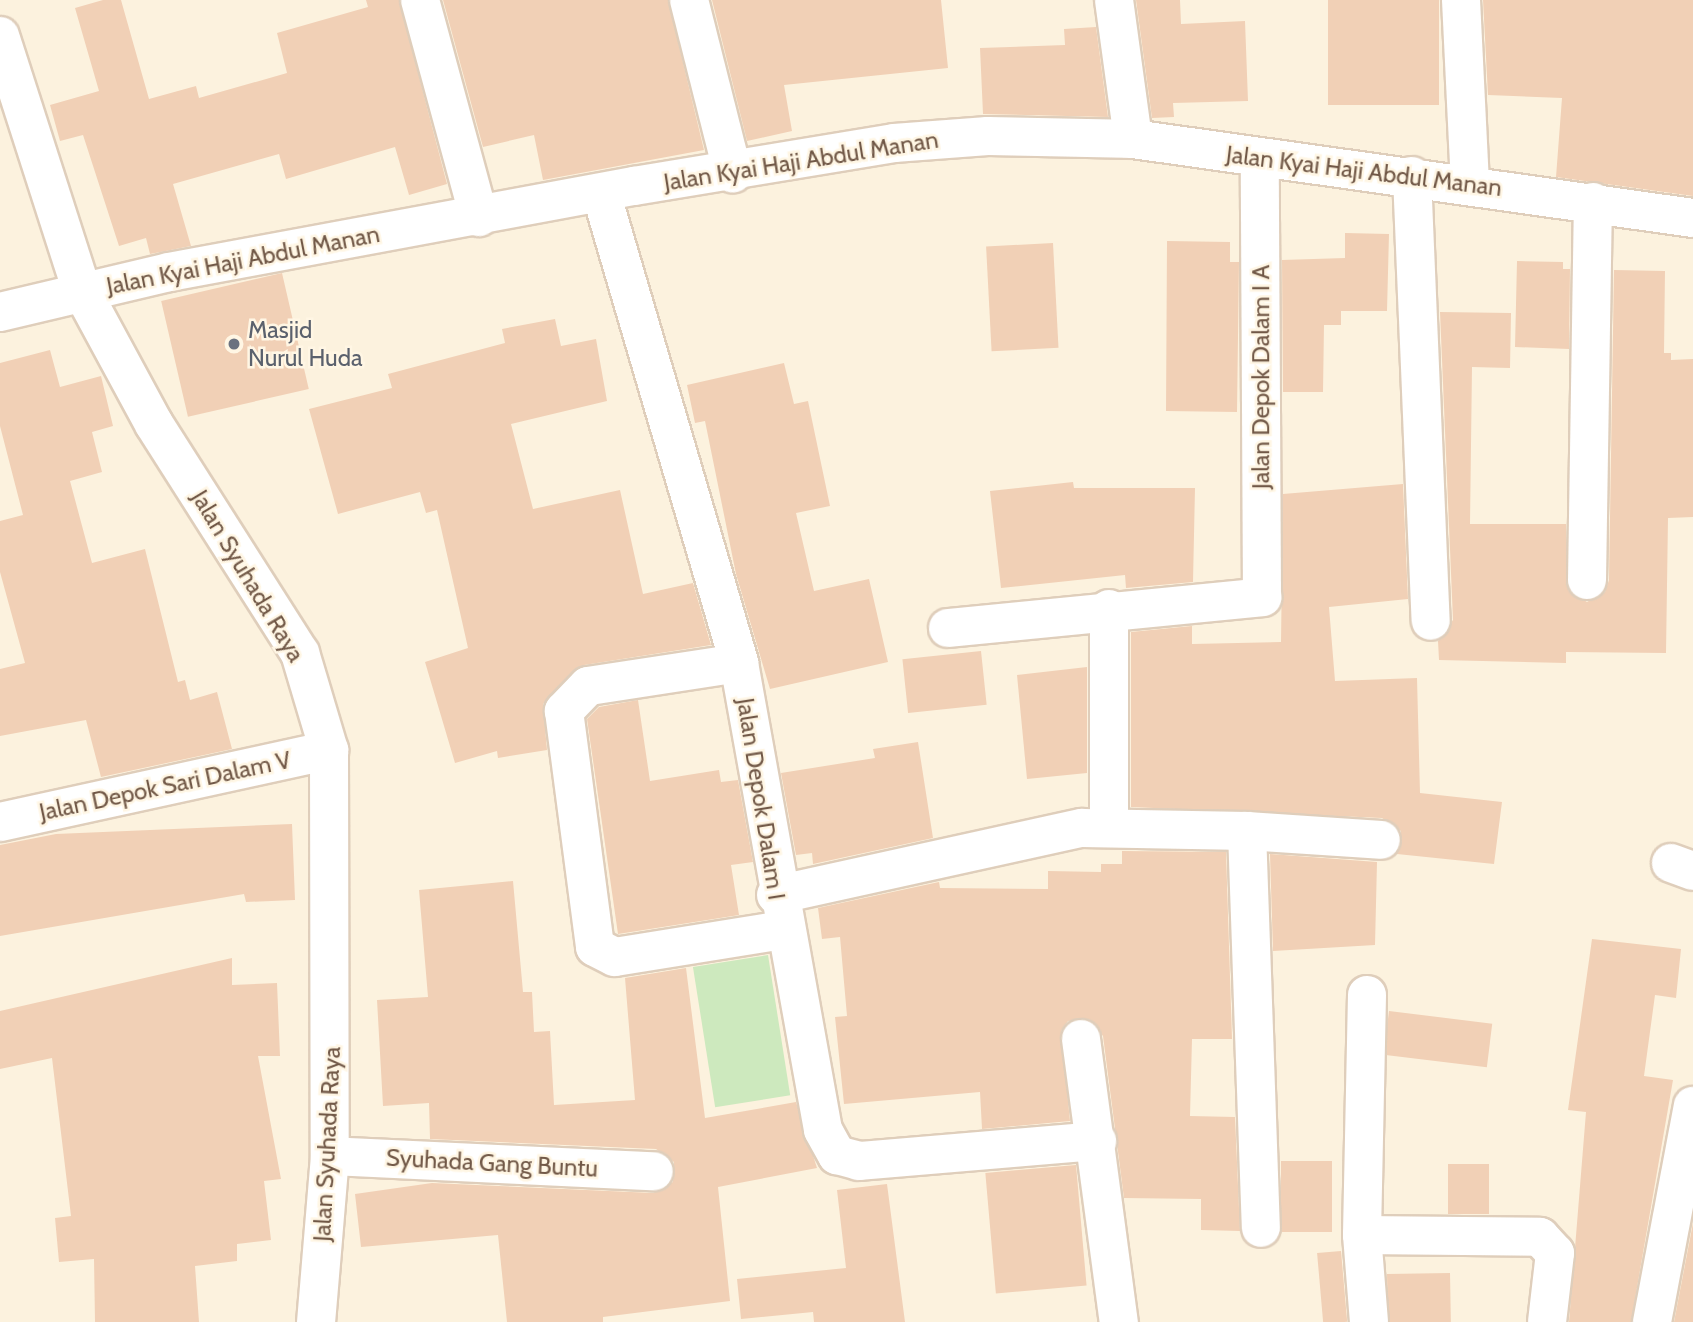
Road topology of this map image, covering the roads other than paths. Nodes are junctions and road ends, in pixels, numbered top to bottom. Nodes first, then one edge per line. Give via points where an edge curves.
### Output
1 (420, 0) edge
2 (689, 0) edge
3 (1114, 0) edge
4 (1461, 0) edge
5 (0, 36) edge
6 (1133, 139) junction
7 (1260, 158) junction
8 (733, 174) junction
9 (1412, 176) junction
10 (1470, 183) junction
11 (601, 193) junction
12 (1593, 202) junction
13 (480, 217) junction
14 (1693, 218) edge
15 (82, 291) junction
16 (0, 312) edge
17 (1587, 580) dead end
18 (1109, 609) junction
19 (1431, 621) dead end
20 (948, 628) dead end
21 (738, 663) junction
22 (329, 750) junction
23 (0, 821) edge
24 (1109, 828) junction
25 (1247, 831) junction
26 (1381, 840) dead end
27 (780, 912) junction
28 (1367, 995) dead end
29 (1081, 1040) dead end
30 (1693, 1106) edge
31 (1097, 1141) junction
32 (330, 1156) junction
33 (654, 1171) dead end
34 (1261, 1228) dead end
35 (1362, 1235) junction
36 (316, 1322) edge
37 (1119, 1322) edge
38 (1369, 1322) edge
39 (1547, 1322) edge
40 (1653, 1322) edge

1 - 13 street
2 - 8 street
3 - 6 street
4 - 10 street
5 - 15 street, Jalan Syuhada Raya
6 - 7 street, Jalan Kyai Haji Abdul Manan
6 - 8 street, Jalan Kyai Haji Abdul Manan via 988,136 894,143
7 - 9 street, Jalan Kyai Haji Abdul Manan
7 - 18 street, Jalan Depok Dalam I A via 1262,597
8 - 11 street, Jalan Kyai Haji Abdul Manan
9 - 10 street, Jalan Kyai Haji Abdul Manan
9 - 19 street
10 - 12 street, Jalan Kyai Haji Abdul Manan
11 - 13 street, Jalan Kyai Haji Abdul Manan
11 - 21 street, Jalan Depok Dalam I
12 - 14 street, Jalan Kyai Haji Abdul Manan
12 - 17 street
13 - 15 street, Jalan Kyai Haji Abdul Manan
15 - 16 street, Jalan Kyai Haji Abdul Manan
15 - 22 street, Jalan Syuhada Raya via 154,424 300,653
18 - 20 street
18 - 24 street
21 - 27 street, Jalan Depok Dalam I
21 - 27 street via 588,686 564,711 596,947 615,957
22 - 23 street, Jalan Depok Sari Dalam V
22 - 32 street, Jalan Syuhada Raya
24 - 25 street
24 - 27 street via 1082,828
25 - 26 street
25 - 34 street
27 - 31 street, Jalan Depok Dalam I via 822,1130 837,1155 859,1161
28 - 35 street
29 - 31 street
30 - 40 street
31 - 37 street
32 - 33 street, Syuhada Gang Buntu
32 - 36 street, Jalan Syuhada Raya
35 - 38 street
35 - 39 street via 1541,1237 1555,1252

